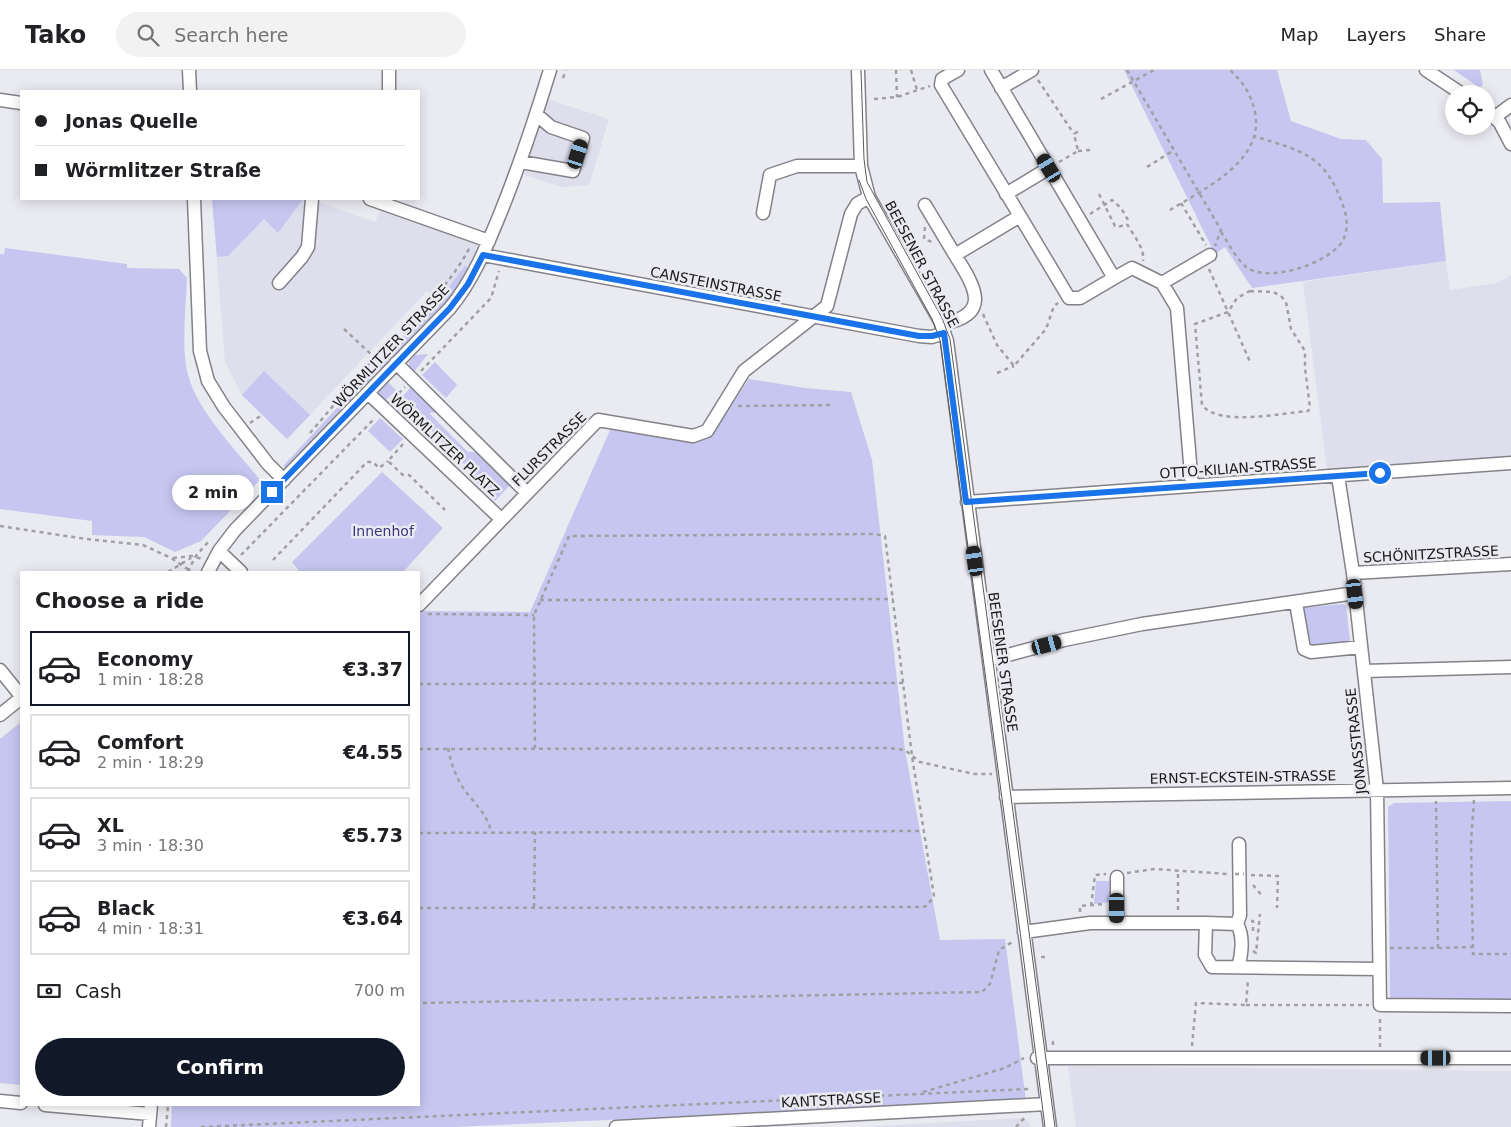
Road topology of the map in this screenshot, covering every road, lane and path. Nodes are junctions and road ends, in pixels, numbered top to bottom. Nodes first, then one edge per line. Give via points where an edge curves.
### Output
1 (189, 70) edge
2 (389, 70) edge
3 (550, 70) edge
4 (566, 70) edge
5 (858, 70) edge
6 (896, 70) edge
7 (910, 70) edge
8 (958, 70) edge
9 (991, 70) edge
10 (1032, 70) edge
11 (1127, 70) edge
12 (1154, 70) edge
13 (1230, 70) edge
14 (1426, 70) edge
15 (564, 78) dead end
16 (1133, 80) junction
17 (941, 82) junction
18 (1448, 85) edge
19 (1002, 88) junction
20 (190, 90) edge
21 (389, 90) edge
22 (917, 90) junction
23 (897, 97) junction
24 (874, 99) dead end
25 (1102, 99) dead end
26 (0, 100) edge
27 (20, 102) edge
28 (1511, 105) edge
29 (1495, 111) edge
30 (536, 114) junction
31 (1495, 119) edge
32 (1080, 130) dead end
33 (1074, 134) junction
34 (1254, 136) junction
35 (1511, 144) edge
36 (1090, 150) dead end
37 (1174, 150) junction
38 (1078, 151) junction
39 (520, 162) junction
40 (861, 166) junction
41 (1147, 167) dead end
42 (1049, 168) junction
43 (1199, 192) junction
44 (1006, 194) junction
45 (1099, 194) dead end
46 (869, 197) junction
47 (312, 200) edge
48 (377, 200) edge
49 (194, 201) edge
50 (390, 202) edge
51 (1181, 203) junction
52 (1105, 205) junction
53 (925, 206) dead end
54 (1170, 210) dead end
55 (763, 213) dead end
56 (1020, 216) junction
57 (1080, 220) junction
58 (1127, 224) junction
59 (1221, 232) junction
60 (476, 236) junction
61 (489, 241) junction
62 (1208, 254) junction
63 (483, 255) junction
64 (956, 255) junction
65 (501, 259) junction
66 (1141, 272) junction
67 (1114, 278) junction
68 (279, 283) dead end
69 (1162, 283) junction
70 (1067, 295) junction
71 (974, 304) junction
72 (1228, 312) junction
73 (812, 317) junction
74 (344, 329) dead end
75 (943, 329) junction
76 (376, 358) junction
77 (396, 362) junction
78 (1251, 364) dead end
79 (1014, 366) junction
80 (997, 372) dead end
81 (413, 379) junction
82 (368, 393) junction
83 (834, 405) dead end
84 (722, 407) junction
85 (384, 409) junction
86 (262, 414) dead end
87 (252, 421) dead end
88 (307, 436) dead end
89 (407, 440) dead end
90 (388, 461) junction
91 (1511, 463) edge
92 (1338, 476) junction
93 (284, 480) junction
94 (1192, 486) junction
95 (526, 492) junction
96 (966, 502) junction
97 (445, 510) dead end
98 (501, 519) junction
99 (0, 526) edge
100 (214, 536) dead end
101 (200, 551) junction
102 (219, 551) junction
103 (273, 560) dead end
104 (181, 564) junction
105 (1511, 564) edge
106 (237, 568) edge
107 (170, 571) edge
108 (189, 571) edge
109 (209, 571) edge
110 (1353, 573) junction
111 (1355, 594) junction
112 (894, 599) junction
113 (540, 600) junction
114 (420, 603) edge
115 (1296, 603) junction
116 (420, 614) edge
117 (534, 615) junction
118 (1361, 647) junction
119 (989, 660) junction
120 (1511, 667) edge
121 (0, 670) edge
122 (1364, 671) junction
123 (904, 683) junction
124 (420, 684) edge
125 (534, 684) junction
126 (20, 696) edge
127 (20, 698) edge
128 (0, 715) edge
129 (448, 748) junction
130 (535, 748) junction
131 (420, 749) edge
132 (912, 756) junction
133 (1003, 774) junction
134 (1511, 788) edge
135 (1436, 789) junction
136 (1475, 789) junction
137 (1377, 790) junction
138 (1006, 797) junction
139 (923, 831) junction
140 (420, 832) edge
141 (490, 832) junction
142 (535, 832) junction
143 (1239, 844) dead end
144 (1178, 872) junction
145 (1244, 874) junction
146 (1117, 875) junction
147 (1263, 897) dead end
148 (1091, 906) dead end
149 (534, 907) junction
150 (420, 908) edge
151 (1277, 908) dead end
152 (1117, 924) junction
153 (1178, 924) junction
154 (1206, 924) junction
155 (1238, 924) junction
156 (1025, 935) junction
157 (1473, 947) junction
158 (1379, 948) junction
159 (1438, 948) junction
160 (1511, 954) edge
161 (1046, 957) dead end
162 (1041, 958) dead end
163 (1244, 967) junction
164 (1379, 969) junction
165 (423, 1003) dead end
166 (1246, 1005) junction
167 (1380, 1005) junction
168 (1511, 1006) edge
169 (1058, 1041) dead end
170 (1040, 1057) junction
171 (1190, 1058) junction
172 (1380, 1058) junction
173 (1511, 1058) edge
174 (1028, 1089) dead end
175 (918, 1094) junction
176 (0, 1101) edge
177 (20, 1103) edge
178 (1047, 1104) junction
179 (72, 1106) edge
180 (168, 1106) edge
181 (151, 1109) edge
182 (1024, 1118) dead end
183 (666, 1126) edge
184 (149, 1127) edge
185 (166, 1127) edge
186 (201, 1127) edge
187 (616, 1127) edge
188 (1016, 1127) edge
189 (1050, 1127) edge

1 - 20 street
2 - 21 street
3 - 30 street, WÖRMLITZER STRASSE
4 - 15 path
5 - 40 street, BEESENER STRASSE
6 - 23 path
7 - 22 path
8 - 17 street
9 - 19 street
10 - 19 street
10 - 33 path
11 - 16 path
12 - 16 path
13 - 34 path via 1244,85 1253,103 1256,117
14 - 18 street
16 - 25 path
16 - 37 path
17 - 22 path
17 - 44 street via 942,89
19 - 42 street
22 - 23 path
23 - 24 path
26 - 27 street
28 - 29 street
30 - 39 street, WÖRMLITZER STRASSE
30 - 39 street via 551,127 584,138 573,172
31 - 35 street
32 - 33 path
33 - 38 path
34 - 43 path via 1238,163
34 - 59 path via 1302,153 1320,164 1341,199 1347,231 1338,247 1318,260 1305,267 1270,275 1246,267
36 - 38 path
37 - 41 path
37 - 43 path
38 - 42 path
39 - 61 street, WÖRMLITZER STRASSE
40 - 46 street, BEESENER STRASSE
40 - 55 street via 797,166 770,175
42 - 44 street
42 - 57 street
43 - 51 path
43 - 59 path
44 - 56 street
45 - 52 path
46 - 73 street, FLURSTRASSE via 856,204 851,214 827,306
46 - 75 street, BEESENER STRASSE
47 - 68 street via 308,247
48 - 50 street
49 - 93 street via 200,351 208,381 224,407
50 - 60 street
51 - 54 path
51 - 62 path
52 - 57 path
52 - 58 path via 1115,226
52 - 58 path via 1112,200 1121,208
53 - 64 street
56 - 64 street
56 - 70 street
57 - 67 street
58 - 66 path via 1144,255
59 - 62 path via 1217,244
60 - 61 street
60 - 76 path via 447,284
61 - 63 street, WÖRMLITZER STRASSE
62 - 69 street
62 - 72 path
63 - 65 street, CANSTEINSTRASSE
63 - 77 street, WÖRMLITZER STRASSE via 457,300
64 - 71 street via 974,286
65 - 73 street, CANSTEINSTRASSE
65 - 81 path via 492,298
66 - 67 street via 1132,268
66 - 69 street
67 - 70 street via 1080,298 1073,299
69 - 94 street via 1177,308
70 - 79 path via 1054,306 1046,329
71 - 75 street, CANSTEINSTRASSE via 970,312
71 - 79 path via 981,310 997,345
72 - 72 path via 1195,324 1202,405 1212,414 1228,417 1308,411 1311,398 1305,351 1290,329 1287,306 1281,296 1265,291 1250,292 1237,298
72 - 78 path
73 - 75 street, CANSTEINSTRASSE via 924,337
73 - 84 street, FLURSTRASSE via 744,371
74 - 76 path
75 - 96 street, BEESENER STRASSE
76 - 88 path
77 - 81 street, WÖRMLITZER PLATZ
77 - 82 street, WÖRMLITZER STRASSE
79 - 80 path
81 - 85 path
81 - 95 street, WÖRMLITZER PLATZ
82 - 85 street, WÖRMLITZER PLATZ
82 - 93 street, WÖRMLITZER STRASSE
83 - 84 path
84 - 95 street, FLURSTRASSE via 707,431 692,436 598,420
85 - 98 street, WÖRMLITZER PLATZ
85 - 106 path
86 - 87 path
89 - 90 path
90 - 97 path via 404,475 409,475
90 - 103 path via 379,468 373,462 367,462
91 - 92 street, OTTO-KILIAN-STRASSE
92 - 94 street, OTTO-KILIAN-STRASSE
92 - 110 street, JONASSTRASSE
93 - 102 street, WÖRMLITZER STRASSE
94 - 96 street, OTTO-KILIAN-STRASSE
95 - 98 street, FLURSTRASSE
96 - 119 street, BEESENER STRASSE
98 - 114 street, FLURSTRASSE
99 - 104 path via 143,545
100 - 101 path
101 - 104 path
101 - 108 path
102 - 106 street
102 - 109 street, WÖRMLITZER STRASSE
104 - 107 path
104 - 108 path
105 - 110 street, SCHÖNITZSTRASSE
110 - 111 street, JONASSTRASSE
111 - 115 street
111 - 118 street, JONASSTRASSE
112 - 113 path
112 - 113 path via 885,536 874,534 569,536
112 - 123 path
113 - 117 path
115 - 118 street via 1304,649 1311,652
115 - 119 street via 1142,624
116 - 117 path
117 - 125 path
118 - 122 street, JONASSTRASSE
119 - 133 street, BEESENER STRASSE
120 - 122 street
121 - 126 street
122 - 137 street, JONASSTRASSE
123 - 125 path
123 - 132 path
124 - 125 path
125 - 130 path
127 - 128 street
129 - 130 path
129 - 131 path
129 - 141 path via 451,765 489,823
130 - 132 path via 888,748 905,750
132 - 133 path via 920,762 974,774
132 - 139 path
133 - 138 street, BEESENER STRASSE
134 - 136 street, ERNST-ECKSTEIN-STRASSE
135 - 136 street, ERNST-ECKSTEIN-STRASSE
135 - 137 street, ERNST-ECKSTEIN-STRASSE
135 - 159 path
136 - 157 path via 1471,842
137 - 138 street, ERNST-ECKSTEIN-STRASSE
137 - 158 street, JONASSTRASSE
138 - 156 street, BEESENER STRASSE
139 - 142 path
139 - 149 path via 934,890 931,902 922,907
140 - 141 path
141 - 142 path
142 - 149 path
143 - 155 street
144 - 145 path, bridge
144 - 146 path via 1154,869
144 - 153 path
145 - 147 path
145 - 151 path via 1278,876
146 - 148 path via 1095,875
146 - 152 street
149 - 150 path
152 - 153 street
152 - 156 street via 1079,924
153 - 154 street
154 - 155 street
154 - 163 street via 1205,955 1212,968
155 - 163 street
156 - 165 path via 999,950 990,984 982,992
156 - 170 street, BEESENER STRASSE
157 - 159 path
157 - 160 path via 1473,954
158 - 159 path
158 - 164 street, JONASSTRASSE
161 - 162 path
163 - 164 street
163 - 166 path
164 - 167 street, JONASSTRASSE
166 - 167 path
166 - 171 path via 1196,1003
167 - 168 street
167 - 172 path
169 - 170 path via 1053,1042 1054,1053
170 - 171 street
170 - 175 path via 1024,1058 1005,1068
170 - 178 street, BEESENER STRASSE
171 - 172 street
172 - 173 street
174 - 175 path
175 - 186 path
176 - 177 street
178 - 183 street, KANTSTRASSE
178 - 189 street, BEESENER STRASSE
179 - 181 street
180 - 185 path
181 - 184 street
182 - 188 path
183 - 187 street, KANTSTRASSE

